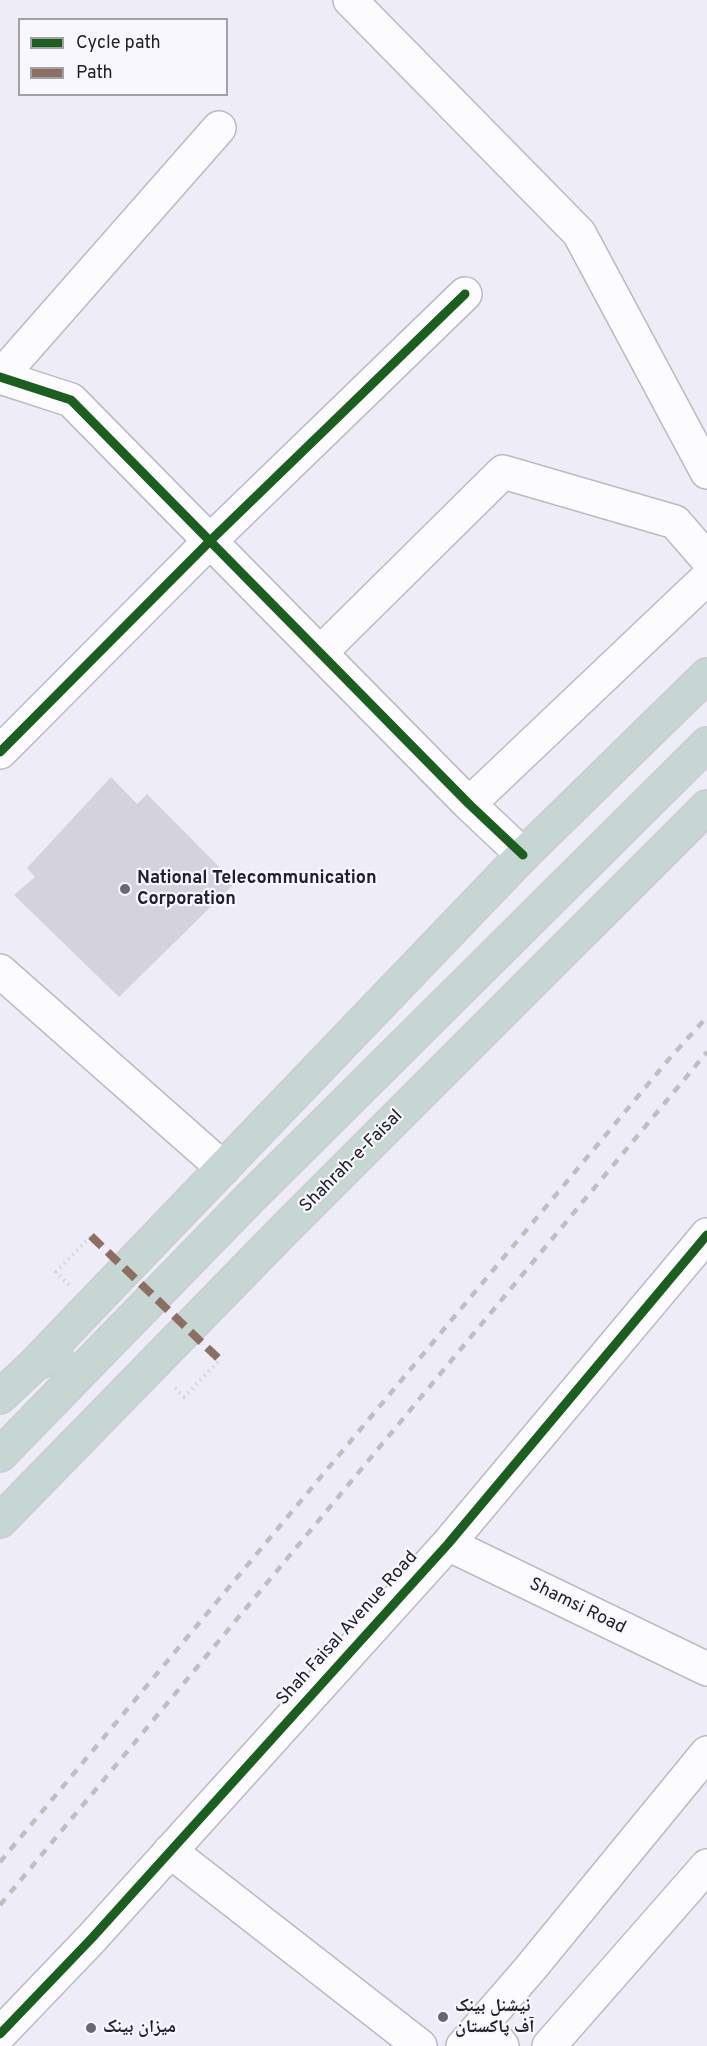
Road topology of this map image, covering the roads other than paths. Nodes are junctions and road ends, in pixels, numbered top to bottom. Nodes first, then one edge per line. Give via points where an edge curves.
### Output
1 (350, 0) edge
2 (219, 128) dead end
3 (465, 294) dead end
4 (0, 377) edge
5 (707, 472) edge
6 (210, 541) junction
7 (707, 559) edge
8 (707, 578) edge
9 (320, 652) junction
10 (707, 675) edge
11 (707, 744) edge
12 (0, 752) edge
13 (469, 804) junction
14 (707, 807) edge
15 (523, 855) junction
16 (0, 971) edge
17 (223, 1168) junction
18 (707, 1234) edge
19 (128, 1324) junction
20 (35, 1364) junction
21 (0, 1397) edge
22 (0, 1455) edge
23 (0, 1521) edge
24 (448, 1544) junction
25 (707, 1670) edge
26 (707, 1753) edge
27 (170, 1851) junction
28 (707, 1866) edge
29 (0, 2035) edge
30 (483, 2038) edge
31 (7, 2046) edge
32 (420, 2046) edge
33 (549, 2046) edge

1 - 5 street via 579,233
2 - 4 street
3 - 6 street
4 - 6 street via 70,400
6 - 9 street
6 - 12 street
7 - 9 street via 675,522 503,472
8 - 13 street
9 - 13 street
10 - 15 highway
11 - 19 highway
13 - 15 street
14 - 23 highway, Shahrah-e-Faisal
15 - 17 highway
16 - 17 street
17 - 20 highway
18 - 24 street, Shah Faisal Avenue Road
19 - 20 highway
19 - 22 highway
20 - 21 highway
24 - 25 street, Shamsi Road
24 - 27 street, Shah Faisal Avenue Road
26 - 30 street
27 - 29 street, Shah Faisal Avenue Road
27 - 32 street
28 - 33 street
29 - 31 street

